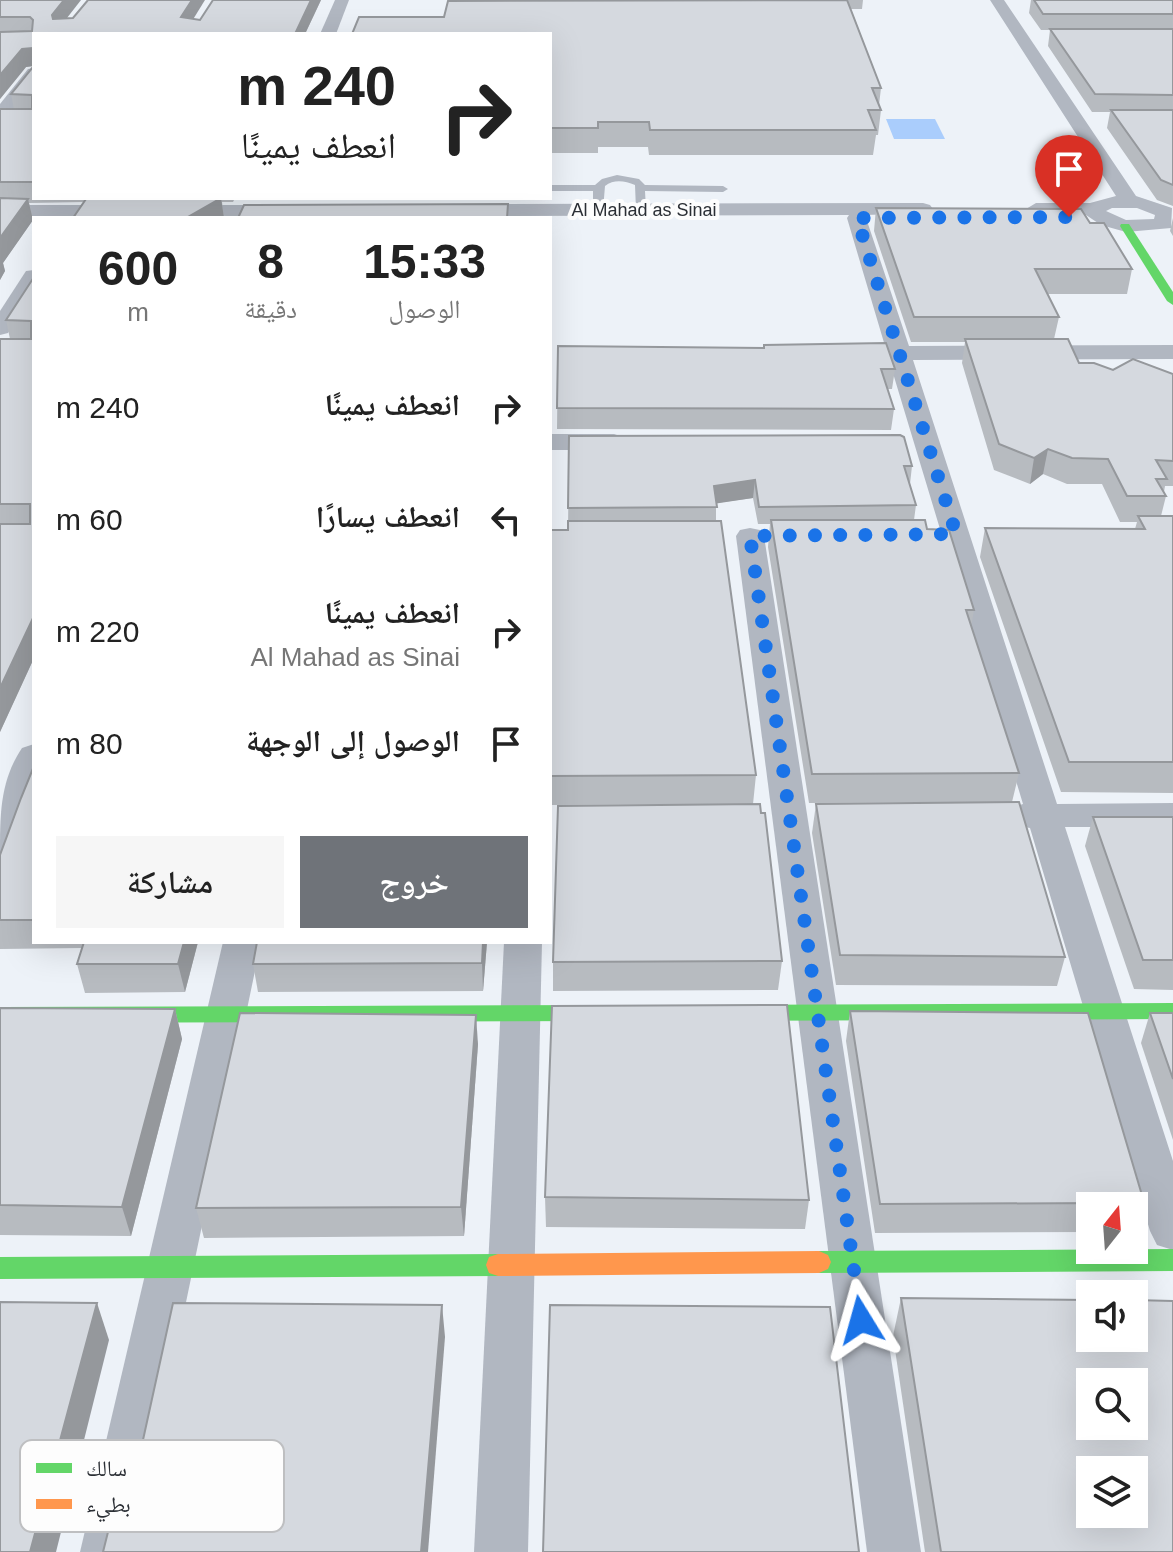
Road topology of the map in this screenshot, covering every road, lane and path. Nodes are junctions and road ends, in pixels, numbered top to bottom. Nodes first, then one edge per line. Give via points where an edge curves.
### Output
1 (342, 0) edge
2 (978, 0) edge
3 (1005, 4) edge
4 (329, 32) edge
5 (32, 76) edge
6 (0, 118) edge
7 (1076, 120) junction
8 (1104, 120) dead end
9 (23, 121) edge
10 (552, 188) edge
11 (598, 188) junction
12 (641, 188) junction
13 (723, 189) dead end
14 (1130, 202) junction
15 (271, 204) edge
16 (90, 205) edge
17 (1101, 209) junction
18 (311, 210) edge
19 (438, 210) edge
20 (598, 210) junction
21 (641, 210) junction
22 (0, 211) edge
23 (1021, 213) edge
24 (1163, 216) edge
25 (552, 218) edge
26 (857, 218) junction
27 (0, 221) edge
28 (32, 221) edge
29 (1125, 226) junction
30 (1165, 249) dead end
31 (32, 279) edge
32 (1173, 301) edge
33 (0, 328) edge
34 (1173, 352) edge
35 (851, 353) edge
36 (899, 353) junction
37 (552, 442) edge
38 (644, 442) edge
39 (750, 536) dead end
40 (32, 761) edge
41 (1173, 815) edge
42 (1043, 816) junction
43 (996, 817) edge
44 (10, 829) edge
45 (242, 944) edge
46 (523, 944) edge
47 (1104, 1011) junction
48 (1173, 1011) edge
49 (630, 1013) edge
50 (708, 1013) edge
51 (818, 1013) junction
52 (520, 1014) junction
53 (0, 1015) edge
54 (226, 1015) junction
55 (1173, 1231) edge
56 (1173, 1260) edge
57 (853, 1262) junction
58 (511, 1264) junction
59 (170, 1267) junction
60 (0, 1268) edge
61 (132, 1440) edge
62 (111, 1532) edge
63 (107, 1552) edge
64 (501, 1552) edge
65 (894, 1552) edge

1 - 4 street
2 - 17 street
3 - 7 street
5 - 6 street
6 - 9 street
7 - 8 street
7 - 14 street
10 - 11 lane
11 - 12 lane via 624,178
11 - 20 lane
12 - 13 lane
12 - 21 lane
14 - 17 street
14 - 24 street
15 - 16 street
15 - 18 street
16 - 22 street
17 - 23 street
17 - 29 street via 1105,222
19 - 20 street, Al Mahad as Sinai
20 - 21 street, Al Mahad as Sinai
21 - 26 street, Al Mahad as Sinai via 943,213
24 - 29 street
24 - 30 street
25 - 26 street, Al Mahad as Sinai
26 - 36 street
27 - 28 street
29 - 32 street
31 - 33 street
34 - 36 street
35 - 36 street
36 - 42 street via 911,441 956,534
37 - 38 street
39 - 51 street
40 - 44 street
41 - 42 street
42 - 43 street
42 - 47 street
45 - 54 street
46 - 52 street
47 - 48 street
47 - 51 street
47 - 55 street
49 - 52 street
50 - 51 street
51 - 57 street
52 - 54 street
52 - 58 street
53 - 54 street
54 - 59 street
56 - 57 street
57 - 58 street
57 - 65 street
58 - 59 street
58 - 64 street
59 - 60 street
59 - 61 street
62 - 63 street

